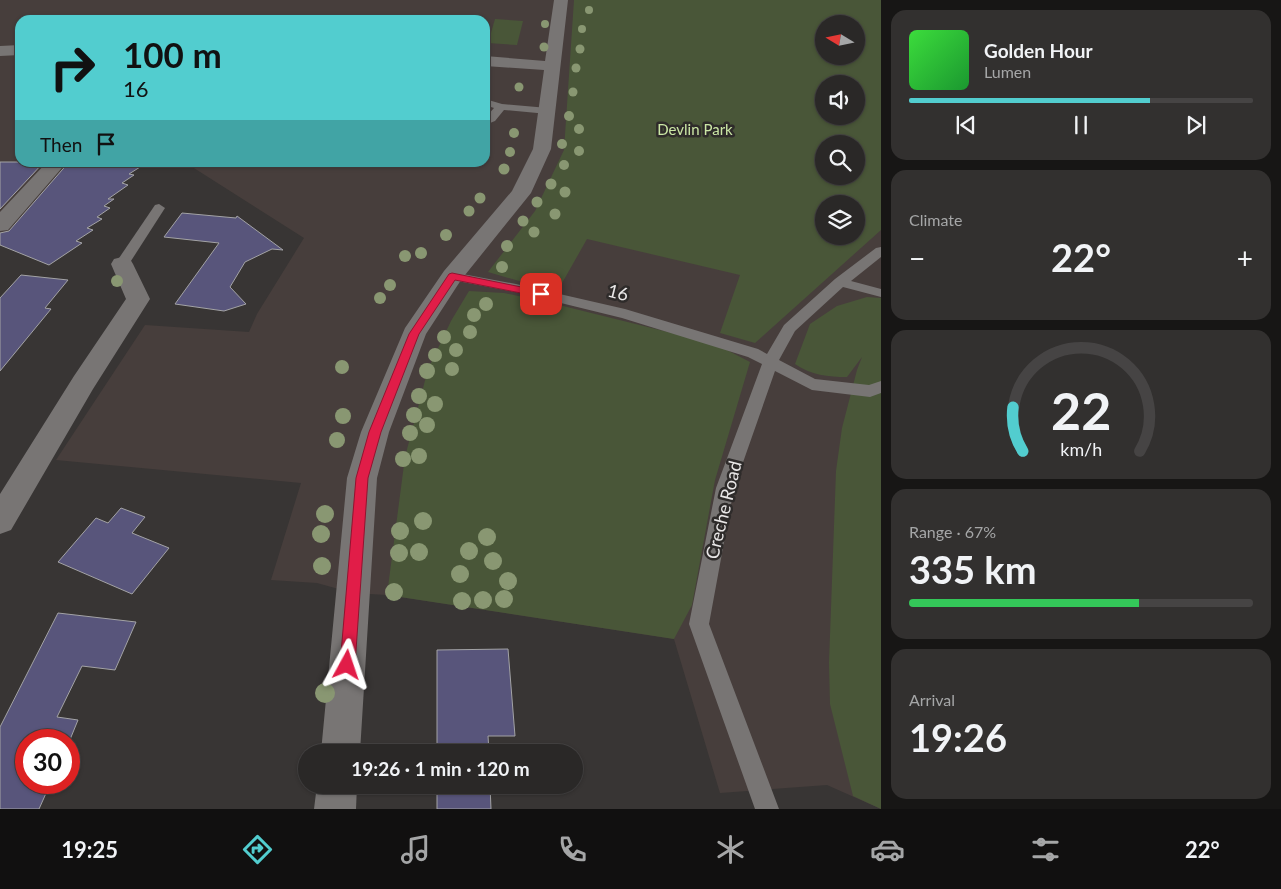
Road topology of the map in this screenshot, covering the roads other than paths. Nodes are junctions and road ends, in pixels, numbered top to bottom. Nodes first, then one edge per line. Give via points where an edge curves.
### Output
1 (561, 0) edge
2 (15, 50) edge
3 (0, 51) edge
4 (490, 61) edge
5 (554, 66) junction
6 (490, 104) edge
7 (501, 107) junction
8 (548, 112) junction
9 (490, 120) edge
10 (53, 167) edge
11 (159, 208) dead end
12 (0, 225) edge
13 (881, 251) edge
14 (122, 264) joint
15 (452, 276) junction
16 (840, 282) junction
17 (881, 293) edge
18 (770, 363) junction
19 (881, 387) edge
20 (0, 521) edge
21 (341, 744) edge
22 (336, 794) edge
23 (335, 809) edge
24 (767, 809) edge

1 - 5 street
2 - 3 street
4 - 5 street
5 - 8 street
6 - 7 lane
7 - 8 lane
7 - 9 lane
8 - 15 street via 542,149 521,193
10 - 12 street
11 - 14 lane
13 - 16 lane, Creche Road
14 - 20 street via 138,299
15 - 18 lane, 16 via 625,314 753,353
15 - 21 street via 414,334 375,432 362,478
16 - 17 lane
16 - 18 lane, Creche Road via 789,328
18 - 19 lane, 16 via 812,384 870,391
18 - 24 lane, Creche Road via 725,488 699,624
22 - 23 street

